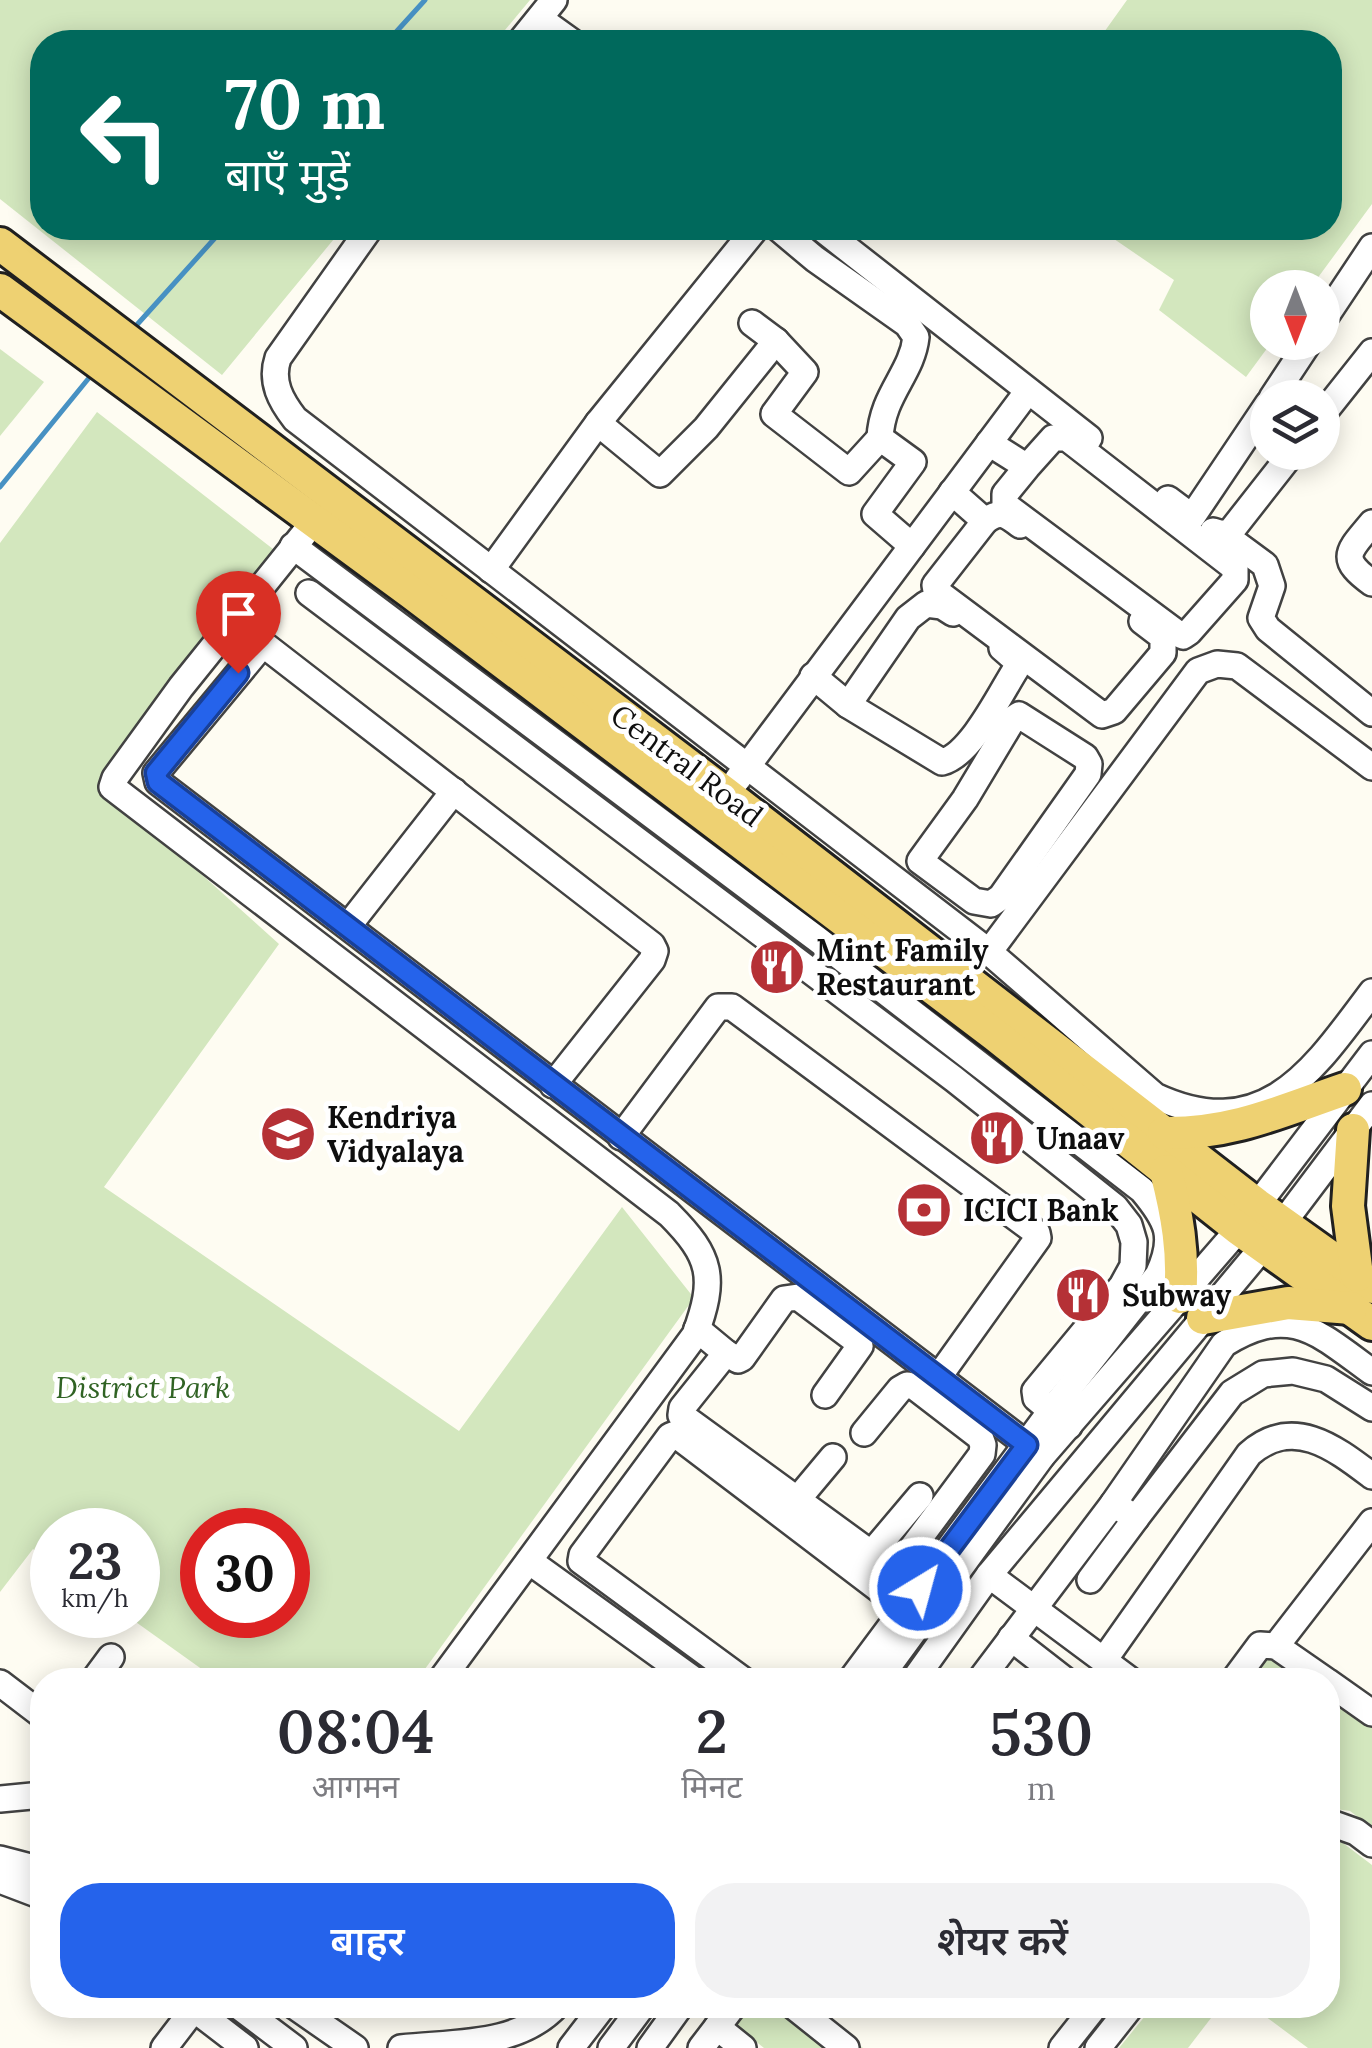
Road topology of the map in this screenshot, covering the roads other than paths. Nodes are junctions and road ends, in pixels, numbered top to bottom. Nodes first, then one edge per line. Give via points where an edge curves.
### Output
1 (547, 9) edge
2 (530, 30) edge
3 (563, 30) edge
4 (362, 240) edge
5 (746, 240) edge
6 (792, 240) edge
7 (836, 240) edge
8 (0, 244) edge
9 (1372, 248) edge
10 (0, 290) edge
11 (1340, 295) edge
12 (752, 323) dead end
13 (776, 341) junction
14 (1372, 352) edge
15 (1028, 392) junction
16 (1340, 392) edge
17 (598, 423) junction
18 (1250, 431) edge
19 (880, 438) junction
20 (989, 443) junction
21 (1027, 467) junction
22 (1279, 470) edge
23 (952, 492) junction
24 (411, 509) junction
25 (1192, 517) junction
26 (315, 520) junction
27 (984, 520) junction
28 (1372, 523) edge
29 (384, 534) junction
30 (1223, 534) junction
31 (294, 546) junction
32 (908, 552) junction
33 (491, 570) junction
34 (1372, 583) edge
35 (935, 585) junction
36 (309, 592) dead end
37 (813, 676) junction
38 (467, 678) junction
39 (450, 699) junction
40 (848, 705) junction
41 (1372, 713) edge
42 (1372, 767) edge
43 (746, 768) junction
44 (454, 791) junction
45 (726, 794) junction
46 (920, 861) junction
47 (902, 887) junction
48 (751, 890) junction
49 (733, 914) junction
50 (350, 926) junction
51 (989, 952) junction
52 (1372, 992) edge
53 (1372, 1054) edge
54 (553, 1085) junction
55 (1357, 1108) edge
56 (1164, 1132) junction
57 (621, 1137) junction
58 (1166, 1171) junction
59 (1261, 1226) junction
60 (1363, 1299) edge
61 (1192, 1308) junction
62 (697, 1329) junction
63 (726, 1353) junction
64 (1372, 1372) edge
65 (940, 1375) junction
66 (825, 1394) dead end
67 (1372, 1408) edge
68 (1060, 1418) junction
69 (864, 1432) dead end
70 (1035, 1450) junction
71 (833, 1458) dead end
72 (1372, 1476) edge
73 (920, 1496) dead end
74 (797, 1500) junction
75 (1113, 1504) junction
76 (1136, 1518) junction
77 (1372, 1522) edge
78 (551, 1532) junction
79 (872, 1554) junction
80 (582, 1555) junction
81 (529, 1562) junction
82 (895, 1571) junction
83 (989, 1575) junction
84 (1090, 1580) dead end
85 (929, 1592) junction
86 (1035, 1606) junction
87 (912, 1615) junction
88 (1012, 1638) junction
89 (1276, 1646) junction
90 (1096, 1654) junction
91 (111, 1657) dead end
92 (103, 1668) edge
93 (449, 1668) edge
94 (677, 1668) edge
95 (727, 1668) edge
96 (862, 1668) edge
97 (884, 1668) edge
98 (923, 1668) edge
99 (989, 1668) edge
100 (1042, 1668) edge
101 (1114, 1668) edge
102 (1243, 1668) edge
103 (1307, 1668) edge
104 (0, 1683) edge
105 (1340, 1691) edge
106 (30, 1705) edge
107 (1372, 1713) edge
108 (30, 1796) edge
109 (0, 1799) edge
110 (1340, 1826) edge
111 (1372, 1844) edge
112 (0, 1860) edge
113 (30, 1867) edge
114 (0, 1880) edge
115 (30, 1891) edge
116 (185, 2018) edge
117 (208, 2018) edge
118 (255, 2018) edge
119 (312, 2018) edge
120 (545, 2018) edge
121 (594, 2018) edge
122 (633, 2018) edge
123 (672, 2018) edge
124 (724, 2018) edge
125 (808, 2018) edge
126 (1086, 2018) edge
127 (1122, 2018) edge
128 (709, 2038) edge
129 (164, 2048) edge
130 (245, 2048) edge
131 (294, 2048) edge
132 (355, 2048) edge
133 (401, 2048) edge
134 (571, 2048) edge
135 (612, 2048) edge
136 (650, 2048) edge
137 (743, 2048) edge
138 (846, 2048) edge
139 (1062, 2048) edge
140 (1098, 2048) edge

1 - 2 street
1 - 3 street
4 - 24 street via 278,358 276,384 295,420
5 - 17 street
6 - 19 street via 916,337 915,352 881,415
7 - 15 street
8 - 29 main road, Central Road
9 - 11 street
10 - 26 main road, Central Road
12 - 13 street
13 - 17 street via 660,474
13 - 19 street via 805,372 774,414 849,472
14 - 16 street
15 - 20 street
15 - 25 street
17 - 33 street
18 - 25 street
19 - 32 street via 913,462 875,514
20 - 21 street
20 - 23 street
21 - 21 street via 1052,438 1067,438 1235,568 1235,580 1190,632 1178,633 1005,505 1005,494
22 - 30 street via 1232,532
23 - 27 street
23 - 32 street
24 - 29 street
24 - 33 street
25 - 30 street
26 - 31 street
26 - 58 main road, Central Road
27 - 35 street
27 - 35 street via 1005,514 1163,638 1163,654 1110,715 1102,715 939,595
28 - 34 street via 1349,559
29 - 45 main road, Central Road
30 - 41 street via 1265,565 1272,586 1260,618 1268,629
31 - 38 street
31 - 62 street via 181,686 112,787 669,1214 696,1241 708,1271 708,1300
32 - 35 street
32 - 37 street
33 - 43 street
36 - 39 street
37 - 40 street
37 - 43 street
38 - 39 street
38 - 48 street
39 - 49 street
40 - 40 street via 942,762 970,741 1017,662 942,606 926,604 908,618
42 - 51 street via 1236,666 1198,670
43 - 45 street
43 - 47 street
44 - 50 street
44 - 50 street via 263,644 156,773 158,782
44 - 54 street via 655,951
45 - 56 main road, Central Road
46 - 46 street via 974,901 991,904 1089,764 1019,716 1013,719
46 - 47 street
47 - 51 street
48 - 49 street
48 - 68 street via 1142,1190 1161,1212 1168,1253 1158,1275
49 - 68 street via 954,1079 1130,1225 1133,1266 1122,1286 1037,1385 1036,1398
50 - 54 street
51 - 52 street via 1155,1096 1185,1110 1216,1113 1292,1089
53 - 55 street
54 - 57 street
55 - 56 main road via 1202,1134
55 - 59 street
55 - 59 street
55 - 60 main road via 1348,1206
56 - 59 main road, Central Road
57 - 65 street
57 - 65 street via 718,1007 732,1007 980,1190 1038,1238
58 - 59 main road, Central Road
58 - 61 main road
59 - 60 main road, Central Road
59 - 61 street
60 - 61 main road
61 - 68 street
61 - 83 street
62 - 63 street
62 - 78 street
63 - 66 street via 742,1358 784,1300 798,1297 860,1346
63 - 74 street via 681,1415
64 - 75 street via 1322,1335 1292,1324 1246,1331 1224,1344
65 - 70 street
67 - 76 street via 1326,1379 1294,1371 1264,1374 1232,1393
68 - 70 street
69 - 82 street via 907,1385 984,1445
70 - 85 street
71 - 74 street
72 - 90 street via 1316,1438 1258,1446
73 - 79 street
74 - 79 street
75 - 76 street
75 - 86 street
76 - 84 street
77 - 89 street
78 - 80 street
78 - 81 street
79 - 82 street
80 - 87 street via 675,1434
80 - 95 street via 585,1566
81 - 93 street
81 - 94 street
82 - 85 street
83 - 86 street
83 - 98 street
85 - 87 street
86 - 88 street
86 - 90 street
87 - 96 street
87 - 97 street
88 - 99 street
88 - 100 street
89 - 102 street via 1260,1645
89 - 103 street
90 - 101 street
91 - 92 street
104 - 106 street
105 - 107 street
108 - 109 street
110 - 111 street
112 - 113 street
114 - 115 street
116 - 129 street
117 - 130 street
118 - 131 street
119 - 132 street
120 - 133 street via 516,2035
121 - 134 street
122 - 135 street
123 - 136 street
124 - 128 street
125 - 138 street
126 - 139 street
127 - 140 street
128 - 137 street

